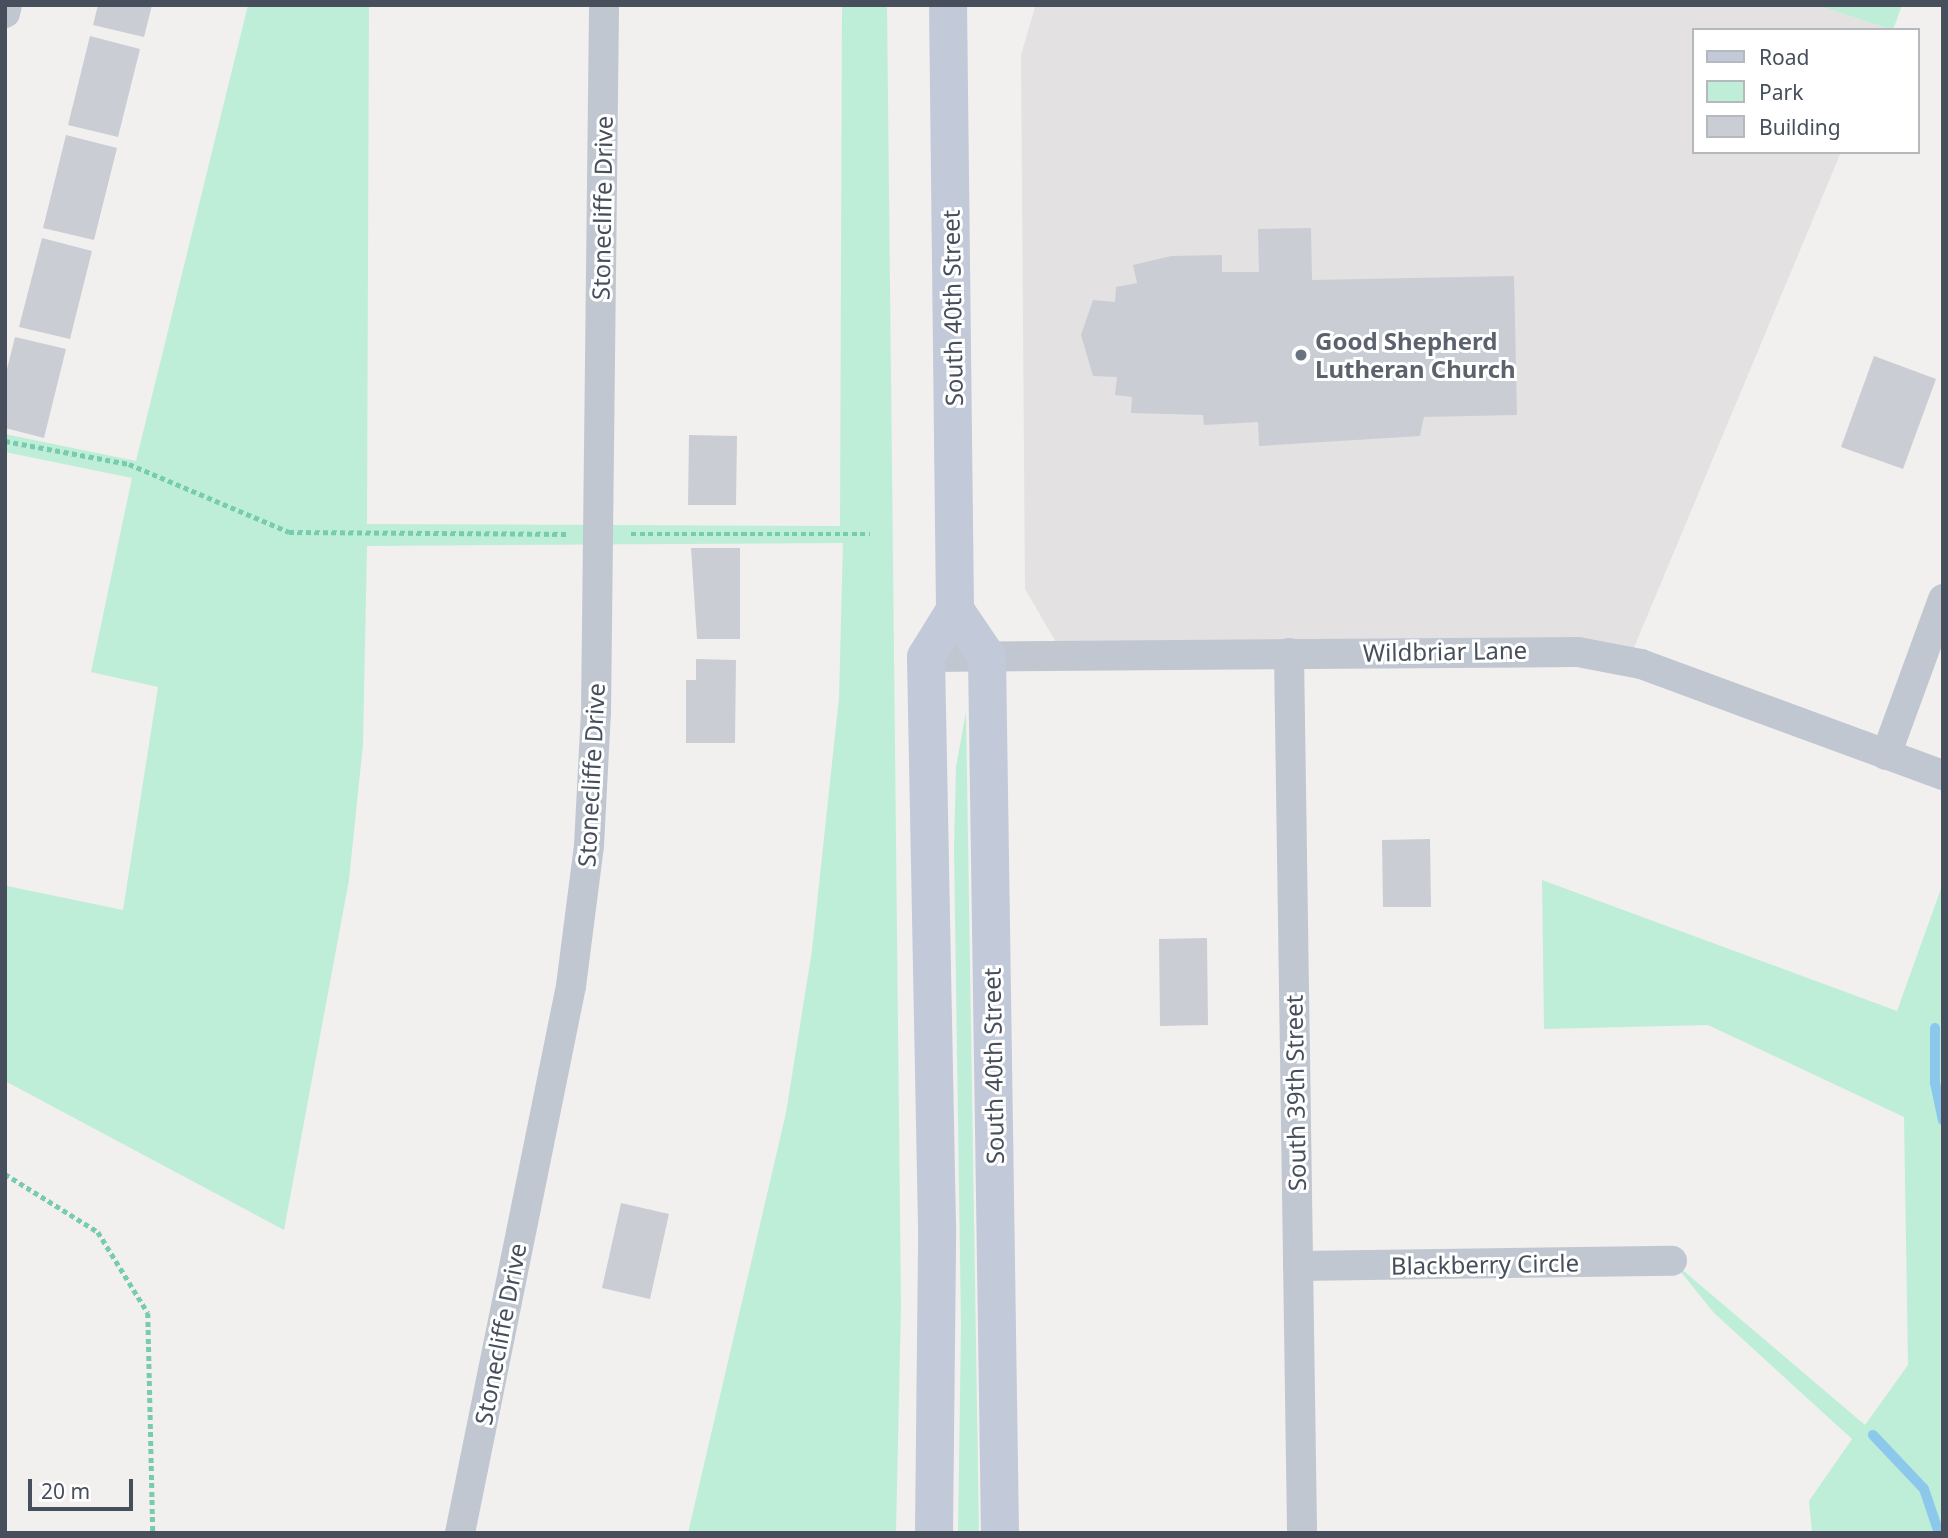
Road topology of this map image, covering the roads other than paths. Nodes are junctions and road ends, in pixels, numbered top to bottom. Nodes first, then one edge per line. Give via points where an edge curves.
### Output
1 (7, 5) edge
2 (604, 5) edge
3 (948, 5) edge
4 (5, 13) edge
5 (1943, 599) edge
6 (955, 610) junction
7 (1289, 653) junction
8 (926, 657) junction
9 (987, 657) junction
10 (1886, 755) junction
11 (1943, 775) edge
12 (1672, 1261) dead end
13 (1298, 1266) junction
14 (460, 1533) edge
15 (934, 1533) edge
16 (1000, 1533) edge
17 (1302, 1533) edge

1 - 4 street
2 - 14 street, Stonecliffe Drive via 595,781 582,916
3 - 6 main road, South 40th Street
5 - 10 street
6 - 8 main road
6 - 9 main road
7 - 9 street, Wildbriar Lane
7 - 10 street, Wildbriar Lane via 1578,652 1641,664
7 - 13 street, South 39th Street
8 - 9 street, Wildbriar Lane
8 - 15 main road via 937,1226
9 - 16 main road, South 40th Street
10 - 11 street, Wildbriar Lane
12 - 13 street, Blackberry Circle
13 - 17 street, South 39th Street

